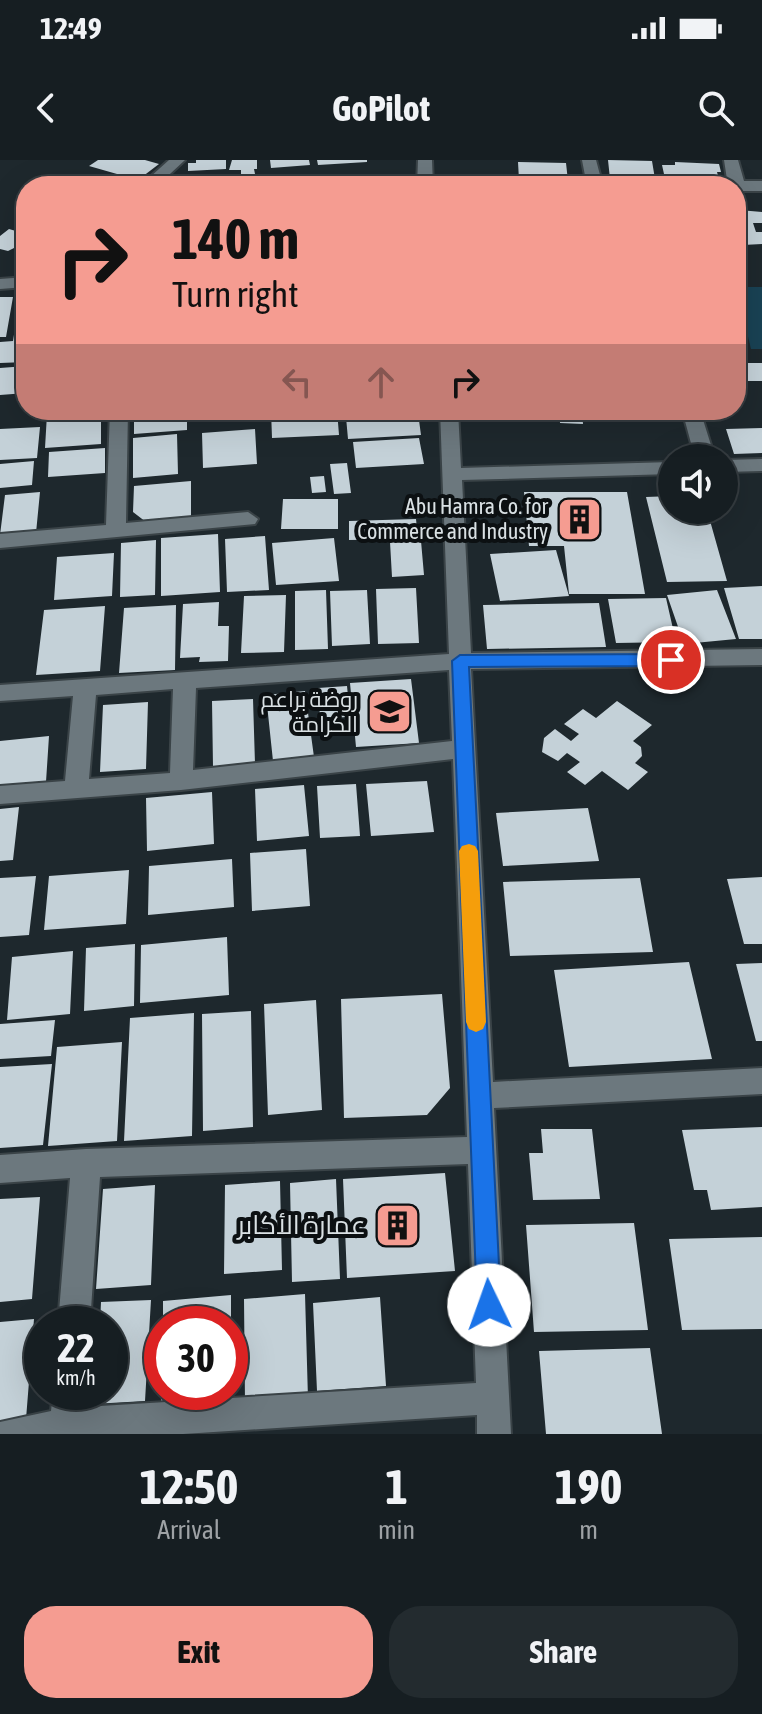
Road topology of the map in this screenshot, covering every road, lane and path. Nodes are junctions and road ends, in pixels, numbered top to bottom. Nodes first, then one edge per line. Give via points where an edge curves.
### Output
1 (178, 160) edge
2 (160, 176) edge
3 (119, 420) edge
4 (449, 420) edge
5 (694, 420) edge
6 (701, 444) edge
7 (762, 465) edge
8 (738, 466) edge
9 (658, 468) edge
10 (452, 474) junction
11 (248, 519) dead end
12 (116, 531) junction
13 (0, 541) edge
14 (762, 657) edge
15 (460, 661) junction
16 (185, 680) junction
17 (85, 687) junction
18 (0, 693) edge
19 (464, 749) junction
20 (181, 781) junction
21 (76, 788) junction
22 (0, 795) edge
23 (762, 1081) edge
24 (479, 1096) junction
25 (481, 1150) junction
26 (86, 1163) junction
27 (0, 1169) edge
28 (75, 1306) edge
29 (493, 1398) junction
30 (67, 1410) edge
31 (66, 1425) junction
32 (10, 1434) edge
33 (494, 1434) edge

1 - 2 street
3 - 12 street
4 - 10 street
5 - 6 street
7 - 8 street
9 - 10 street
10 - 15 street
11 - 12 street
12 - 13 street
14 - 15 street
15 - 16 street
15 - 19 street
16 - 17 street
16 - 20 street
17 - 18 street
17 - 21 street
19 - 20 street
19 - 24 street
20 - 21 street
21 - 22 street
23 - 24 street
24 - 25 street
25 - 26 street
25 - 29 street
26 - 27 street
26 - 28 street
29 - 31 street
29 - 33 street
30 - 31 street
31 - 32 street

